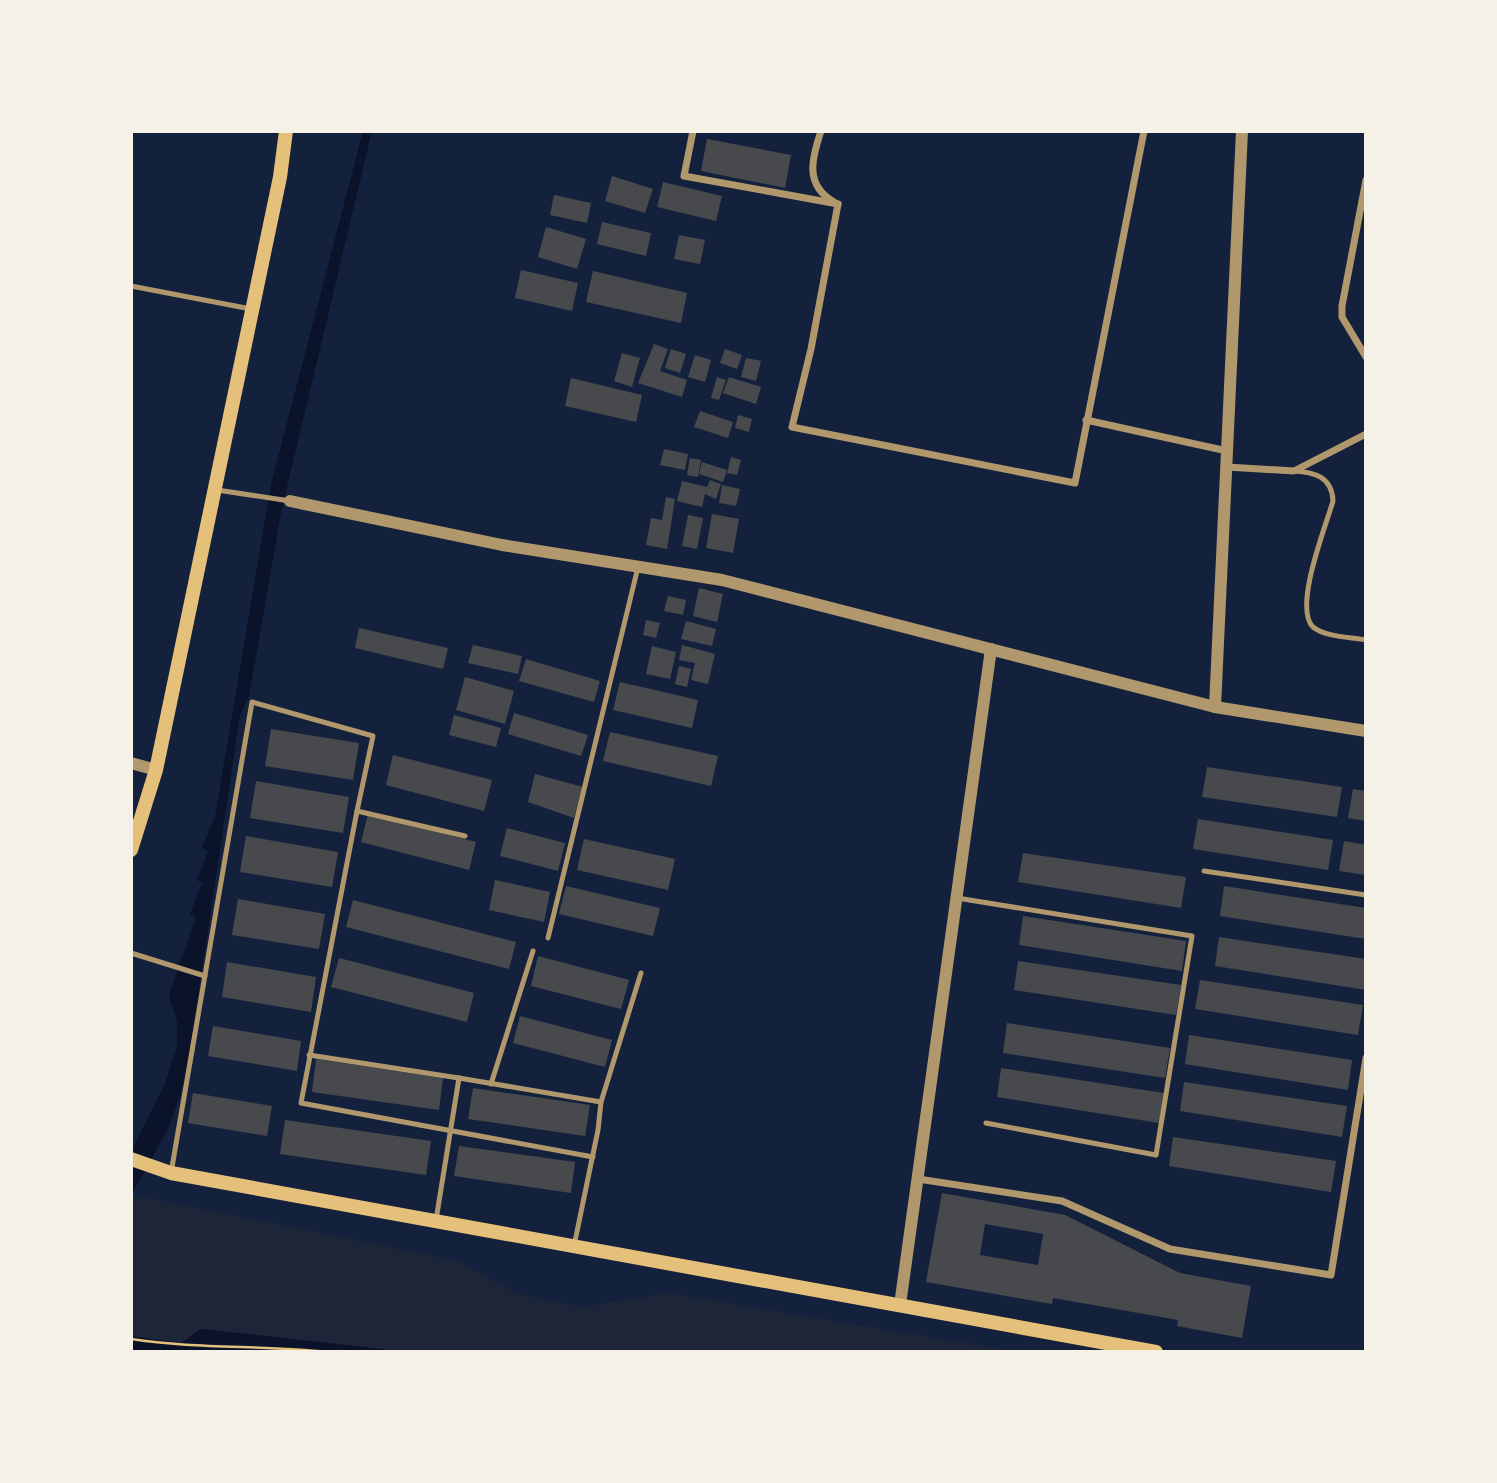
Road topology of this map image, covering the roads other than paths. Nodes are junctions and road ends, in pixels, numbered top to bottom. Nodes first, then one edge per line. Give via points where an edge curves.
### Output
1 (286, 131) edge
2 (693, 131) edge
3 (821, 131) edge
4 (1144, 131) edge
5 (1242, 131) edge
6 (1366, 180) edge
7 (838, 204) junction
8 (131, 286) edge
9 (251, 309) junction
10 (1366, 357) edge
11 (1086, 420) junction
12 (1366, 434) edge
13 (1227, 451) junction
14 (1227, 467) junction
15 (1294, 471) junction
16 (215, 489) junction
17 (290, 501) joint
18 (638, 566) junction
19 (1366, 640) edge
20 (991, 649) junction
21 (1215, 707) junction
22 (1366, 731) edge
23 (131, 763) edge
24 (156, 770) junction
25 (357, 811) junction
26 (465, 836) dead end
27 (131, 850) edge
28 (1204, 870) dead end
29 (1366, 895) edge
30 (957, 898) junction
31 (548, 938) dead end
32 (533, 951) dead end
33 (131, 953) edge
34 (642, 973) dead end
35 (204, 976) junction
36 (309, 1055) junction
37 (1366, 1058) edge
38 (459, 1078) junction
39 (491, 1084) junction
40 (600, 1102) junction
41 (986, 1123) dead end
42 (451, 1131) junction
43 (593, 1157) junction
44 (134, 1160) edge
45 (171, 1173) junction
46 (918, 1180) junction
47 (436, 1220) junction
48 (574, 1246) junction
49 (900, 1305) junction
50 (1156, 1352) edge

1 - 9 main road
2 - 7 street via 684,176
3 - 7 street via 813,155 813,179 819,190
4 - 11 street
5 - 13 street
6 - 10 street via 1342,317
7 - 11 street via 792,427 1075,483
8 - 9 lane
9 - 16 main road
11 - 13 street
12 - 15 street
13 - 14 street
14 - 15 street
14 - 21 street
15 - 19 lane via 1318,474 1330,485 1333,501 1307,589 1309,621 1322,632
16 - 17 lane
16 - 24 main road
17 - 18 street via 502,545
18 - 20 street via 723,580
18 - 31 lane
20 - 21 street
20 - 30 street
21 - 22 street
23 - 24 street
24 - 27 main road
25 - 26 lane
25 - 35 lane via 373,736 252,702
25 - 36 lane
28 - 29 lane
30 - 41 lane via 1192,936 1156,1155
30 - 46 street
32 - 39 lane
33 - 35 lane
34 - 40 lane
35 - 45 lane
36 - 38 lane
36 - 42 lane via 301,1103
37 - 46 street via 1331,1275 1170,1249 1062,1201
38 - 39 lane
38 - 42 lane
39 - 40 lane
40 - 43 lane
42 - 43 lane
42 - 47 lane
43 - 48 lane
44 - 45 main road
45 - 47 main road
46 - 49 street
47 - 48 main road
48 - 49 main road
49 - 50 main road

